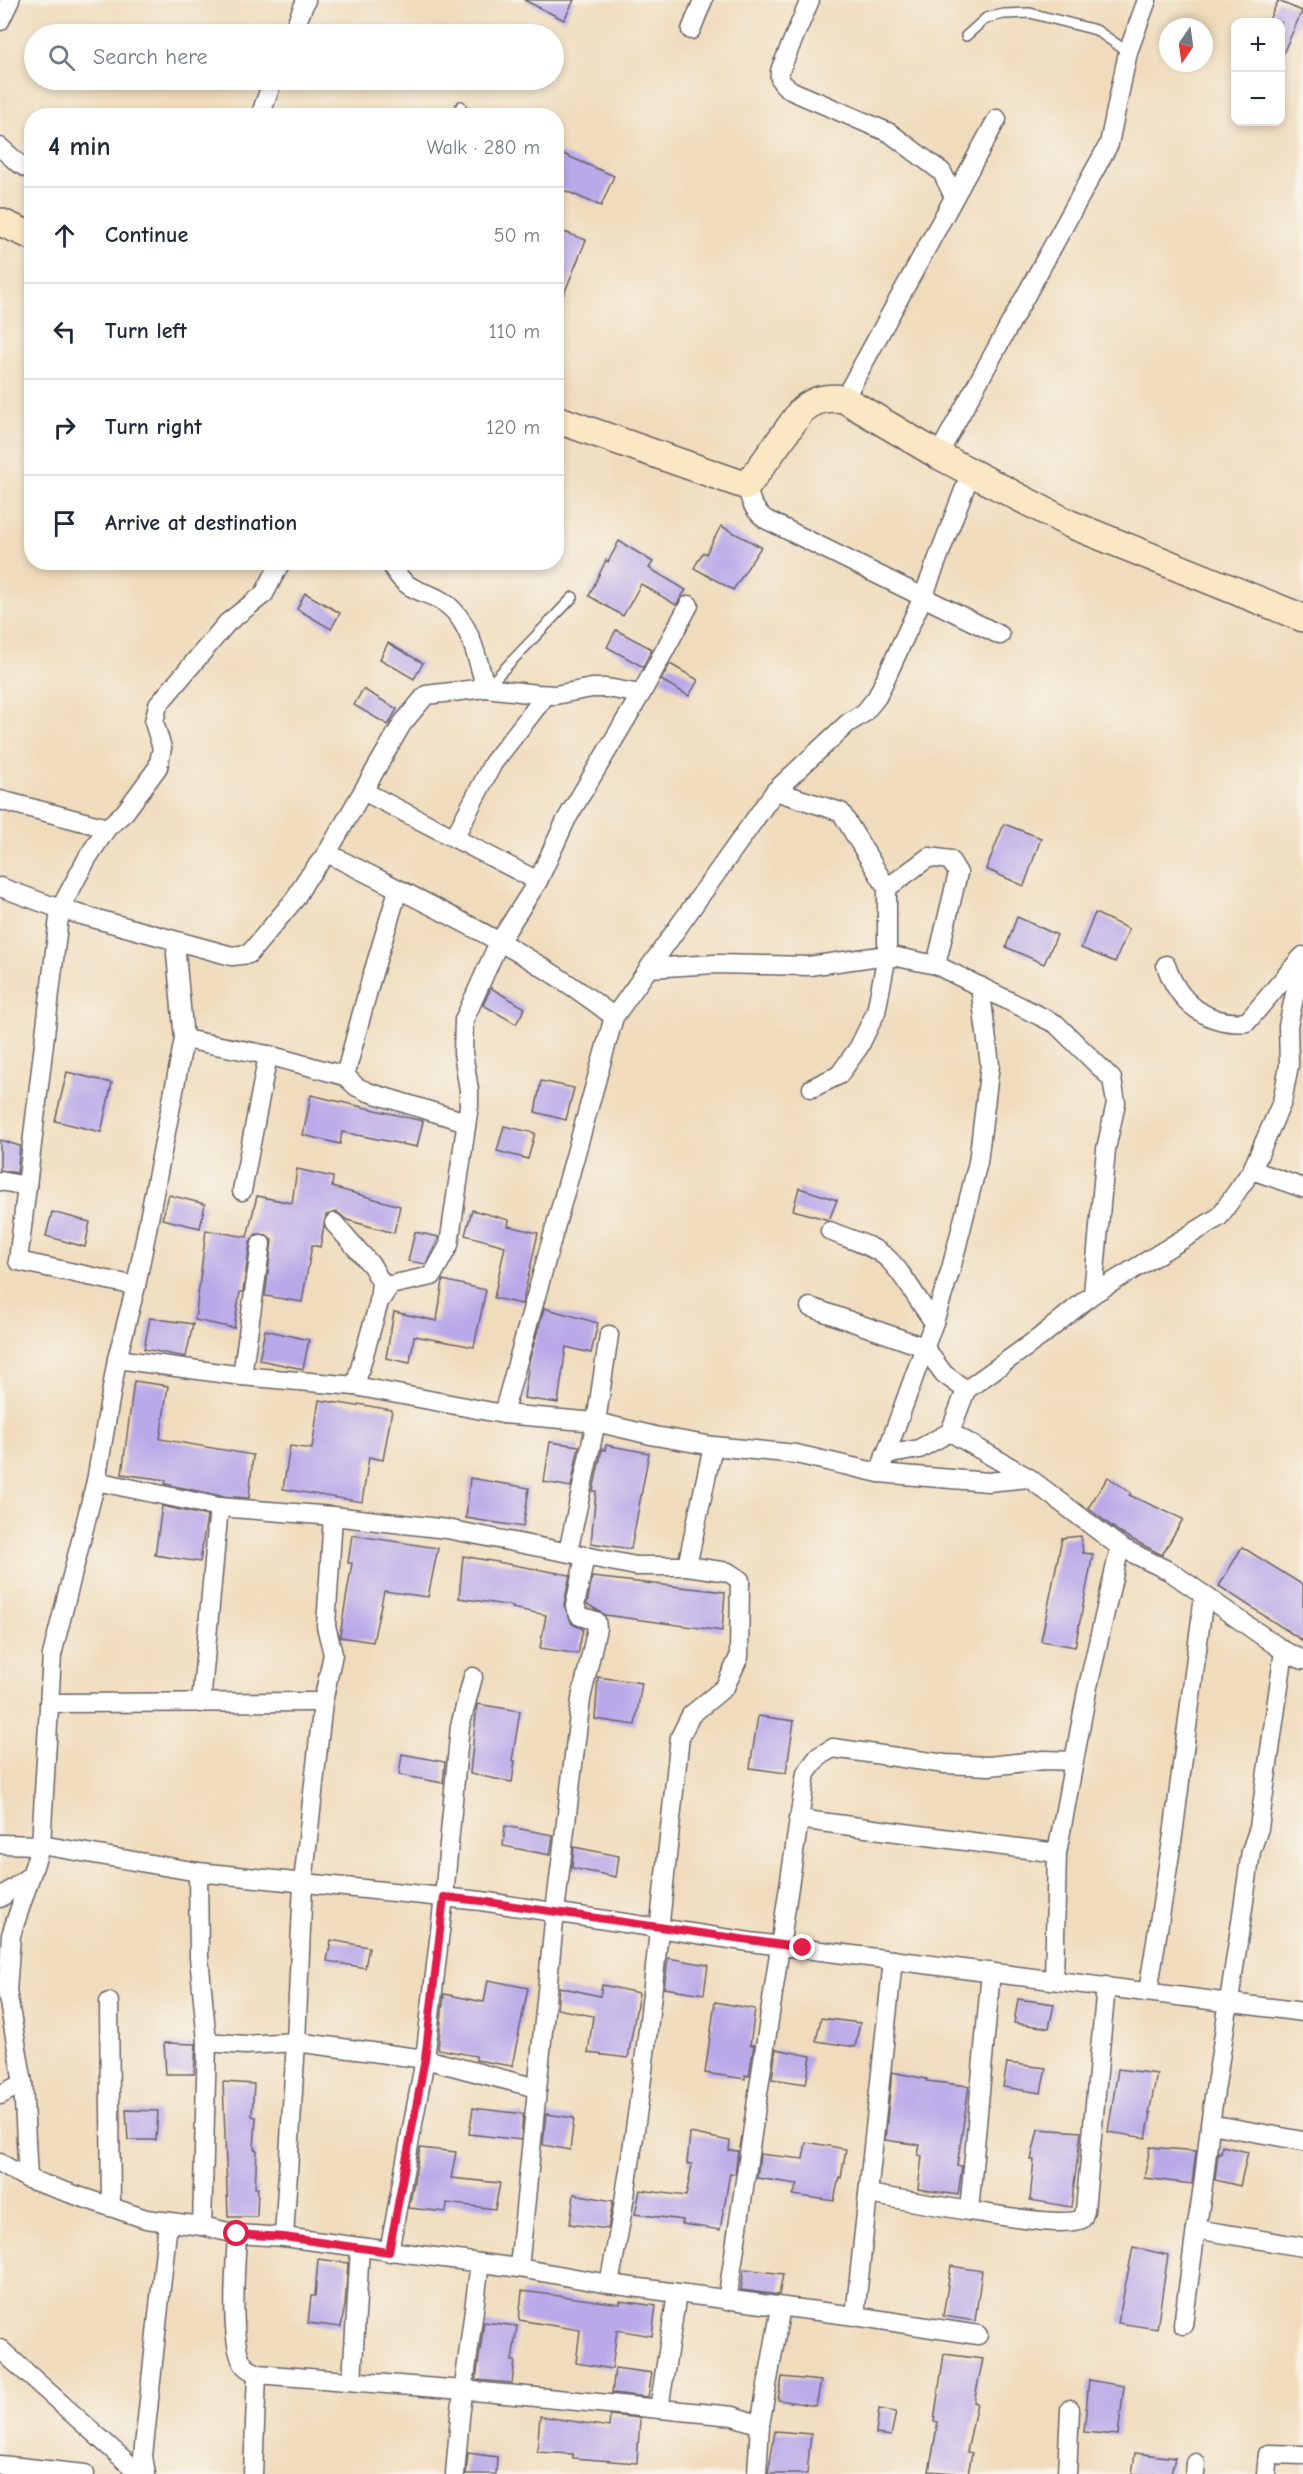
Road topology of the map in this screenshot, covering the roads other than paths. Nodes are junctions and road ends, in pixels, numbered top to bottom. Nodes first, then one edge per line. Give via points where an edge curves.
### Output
1 (9, 0) edge
2 (306, 0) edge
3 (703, 0) edge
4 (810, 0) edge
5 (1147, 0) edge
6 (0, 21) edge
7 (296, 24) edge
8 (691, 30) dead end
9 (966, 36) dead end
10 (1128, 52) junction
11 (269, 90) edge
12 (263, 108) edge
13 (997, 119) dead end
14 (0, 147) edge
15 (24, 167) edge
16 (954, 197) junction
17 (0, 222) edge
18 (24, 232) edge
19 (843, 399) junction
20 (564, 422) edge
21 (938, 455) junction
22 (971, 472) junction
23 (747, 486) junction
24 (277, 570) edge
25 (394, 570) edge
26 (573, 597) dead end
27 (923, 597) junction
28 (689, 605) dead end
29 (1303, 618) edge
30 (1000, 635) dead end
31 (486, 688) junction
32 (642, 694) junction
33 (546, 695) junction
34 (363, 791) junction
35 (775, 791) junction
36 (4, 803) edge
37 (107, 828) junction
38 (454, 838) junction
39 (327, 853) junction
40 (538, 881) junction
41 (0, 886) edge
42 (887, 888) junction
43 (398, 890) junction
44 (60, 909) junction
45 (177, 942) junction
46 (499, 942) junction
47 (887, 955) junction
48 (1303, 956) edge
49 (936, 965) junction
50 (1166, 965) dead end
51 (649, 968) junction
52 (980, 986) junction
53 (614, 1017) junction
54 (184, 1039) junction
55 (268, 1055) junction
56 (345, 1076) junction
57 (812, 1088) dead end
58 (466, 1122) junction
59 (1252, 1170) junction
60 (0, 1181) edge
61 (27, 1186) junction
62 (1303, 1188) edge
63 (242, 1191) dead end
64 (334, 1223) dead end
65 (830, 1231) dead end
66 (261, 1244) dead end
67 (136, 1286) junction
68 (1093, 1294) junction
69 (379, 1302) junction
70 (810, 1308) dead end
71 (934, 1322) junction
72 (609, 1335) dead end
73 (924, 1347) junction
74 (117, 1359) junction
75 (242, 1376) junction
76 (355, 1386) junction
77 (966, 1390) junction
78 (503, 1414) junction
79 (597, 1422) junction
80 (950, 1432) junction
81 (713, 1446) junction
82 (885, 1455) junction
83 (879, 1473) junction
84 (1029, 1478) junction
85 (96, 1481) junction
86 (219, 1507) junction
87 (333, 1516) junction
88 (1120, 1547) junction
89 (576, 1554) junction
90 (687, 1566) junction
91 (1204, 1596) junction
92 (1284, 1651) junction
93 (1303, 1660) edge
94 (473, 1677) dead end
95 (323, 1702) junction
96 (49, 1703) junction
97 (201, 1703) junction
98 (1074, 1761) junction
99 (798, 1819) junction
100 (0, 1844) edge
101 (41, 1845) junction
102 (1057, 1853) junction
103 (198, 1872) junction
104 (31, 1875) junction
105 (303, 1882) junction
106 (444, 1897) junction
107 (0, 1898) edge
108 (555, 1912) junction
109 (658, 1928) junction
110 (781, 1946) junction
111 (893, 1960) junction
112 (991, 1972) junction
113 (1054, 1980) junction
114 (1106, 1986) junction
115 (1148, 1992) junction
116 (109, 2002) dead end
117 (1231, 2002) junction
118 (1303, 2012) edge
119 (207, 2042) junction
120 (296, 2042) junction
121 (425, 2059) junction
122 (23, 2083) junction
123 (537, 2088) junction
124 (0, 2095) edge
125 (1210, 2124) junction
126 (1303, 2141) edge
127 (0, 2163) edge
128 (28, 2179) junction
129 (868, 2194) junction
130 (111, 2207) junction
131 (969, 2211) junction
132 (168, 2222) junction
133 (202, 2226) junction
134 (1196, 2229) junction
135 (237, 2234) junction
136 (284, 2237) junction
137 (1303, 2247) edge
138 (360, 2248) junction
139 (389, 2252) junction
140 (480, 2263) junction
141 (519, 2268) junction
142 (609, 2284) junction
143 (677, 2294) junction
144 (727, 2301) junction
145 (781, 2307) junction
146 (855, 2316) junction
147 (1184, 2325) dead end
148 (978, 2335) dead end
149 (0, 2349) edge
150 (257, 2374) junction
151 (352, 2381) junction
152 (463, 2390) junction
153 (659, 2409) junction
154 (1070, 2409) dead end
155 (760, 2425) junction
156 (1303, 2455) edge
157 (0, 2465) edge
158 (85, 2474) edge
159 (140, 2474) edge
160 (146, 2474) edge
161 (253, 2474) edge
162 (455, 2474) edge
163 (757, 2474) edge
164 (1067, 2474) edge
165 (1266, 2474) edge

1 - 6 street
2 - 7 street
3 - 8 street
4 - 16 street via 781,68 781,83 890,133 942,172
5 - 10 street
9 - 10 lane via 986,18 1030,14 1096,30
10 - 21 street via 1109,144
11 - 12 street
13 - 16 street
14 - 15 street
16 - 19 street
17 - 18 street
19 - 21 street
19 - 23 street via 813,401 802,410
20 - 23 street
21 - 22 street
22 - 27 street
22 - 29 street via 1070,524
23 - 27 street via 750,502 765,519
24 - 37 street via 264,594 227,623 158,705 154,722 162,748 158,767 125,812
25 - 31 street via 404,584 442,601 454,611 470,641
26 - 31 lane
27 - 30 street
27 - 35 street via 877,697
28 - 32 street
31 - 33 street
31 - 34 street via 426,695 402,724
32 - 33 street via 592,688
32 - 40 street via 566,820
33 - 38 street via 493,763
34 - 38 street
34 - 39 street
35 - 42 street via 841,812
35 - 51 street
36 - 37 street
37 - 44 street
38 - 40 street
39 - 43 street
39 - 45 street via 249,954 232,956
40 - 46 street
41 - 44 street
42 - 47 street
42 - 49 street via 929,857 950,860 958,873
43 - 46 street
43 - 56 street
44 - 45 street
44 - 61 street
45 - 54 street
46 - 53 street via 589,997
46 - 58 street via 464,1020 463,1053 469,1090
47 - 49 street
47 - 51 street via 809,966 715,964
47 - 57 street via 876,1012 859,1047 839,1076
48 - 50 street via 1247,1022 1232,1023 1210,1017 1182,998
48 - 59 street via 1288,1026 1289,1065 1282,1102
49 - 52 street
51 - 53 street
52 - 68 street via 1056,1024 1112,1079 1116,1103 1106,1149
52 - 71 street via 990,1065 978,1162
53 - 78 street
54 - 55 street
54 - 67 street
55 - 56 street
55 - 63 street
56 - 58 street via 368,1092
58 - 69 street via 446,1251 432,1276 390,1285
59 - 62 street
59 - 68 street via 1219,1217
60 - 61 street
61 - 67 street via 18,1261
64 - 69 street via 372,1266 381,1282
65 - 71 street via 885,1257
66 - 75 street
67 - 74 street
68 - 77 street via 1040,1338
69 - 76 street
70 - 73 street
71 - 73 street
72 - 79 street
73 - 77 street via 944,1374
73 - 82 street
74 - 75 street
74 - 85 street
75 - 76 street
76 - 78 street
77 - 80 street
78 - 79 street
79 - 81 street
79 - 89 street
80 - 82 street via 919,1449
80 - 84 street
81 - 83 street via 796,1454
81 - 90 street
82 - 83 street
83 - 84 street via 988,1482
84 - 88 street
85 - 86 street
85 - 96 street via 52,1655
86 - 87 street
86 - 97 street
87 - 89 street via 447,1530
87 - 95 street via 326,1626 333,1654
88 - 91 street via 1171,1572
88 - 98 street
89 - 90 street via 636,1566
89 - 108 street via 575,1606 580,1616 596,1621 597,1628 581,1699
90 - 109 street via 728,1572 740,1580 739,1658 725,1687 691,1715 680,1737
91 - 92 street
91 - 115 street
92 - 93 street
92 - 117 street
94 - 106 street via 460,1726
95 - 97 street
95 - 105 street
96 - 97 street
96 - 101 street
98 - 99 street via 945,1764 833,1748 819,1756 806,1773
98 - 102 street
99 - 102 street
99 - 110 street
100 - 101 street
101 - 103 street
101 - 104 street
102 - 113 street
103 - 105 street
103 - 119 street
104 - 107 street
104 - 122 street via 11,1935 7,1991
105 - 106 street
105 - 120 street
106 - 108 street
106 - 121 street
108 - 109 street
108 - 123 street
109 - 110 street
109 - 142 street via 639,2105
110 - 111 street
110 - 144 street
111 - 112 street
111 - 129 street
112 - 113 street
112 - 131 street
113 - 114 street
114 - 115 street
114 - 131 street via 1082,2219 1074,2223
115 - 117 street
116 - 130 street
117 - 118 street
117 - 125 street
119 - 120 street
119 - 133 street
120 - 121 street
120 - 136 street
121 - 123 street
121 - 139 street
122 - 124 street
122 - 128 street
123 - 141 street
125 - 126 street
125 - 134 street
127 - 128 street
128 - 130 street
129 - 131 street
129 - 146 street
130 - 132 street
132 - 133 street
132 - 160 street via 143,2456
133 - 135 street
134 - 137 street
134 - 147 street
135 - 136 street
135 - 150 street via 233,2301 239,2356 244,2366
136 - 138 street
138 - 139 street
138 - 151 street
139 - 140 street
140 - 141 street
140 - 152 street
141 - 142 street
142 - 143 street
143 - 144 street
143 - 153 street
144 - 145 street
145 - 146 street
145 - 155 street
146 - 148 street
149 - 159 street
150 - 151 street
150 - 161 street
151 - 152 street
152 - 153 street
152 - 162 street
153 - 155 street via 733,2416
154 - 164 street
155 - 163 street
156 - 165 street via 1268,2454
157 - 158 street

